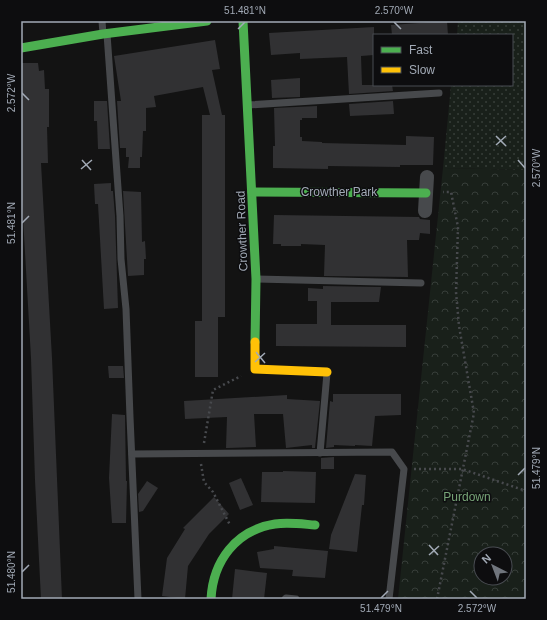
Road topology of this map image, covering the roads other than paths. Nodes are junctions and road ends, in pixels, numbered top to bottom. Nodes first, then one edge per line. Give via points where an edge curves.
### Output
1 (102, 21) edge
2 (207, 21) edge
3 (243, 21) edge
4 (105, 34) junction
5 (21, 48) edge
6 (439, 93) dead end
7 (248, 105) junction
8 (427, 177) dead end
9 (252, 192) junction
10 (426, 192) junction
11 (425, 211) dead end
12 (256, 279) junction
13 (421, 283) dead end
14 (327, 372) joint
15 (320, 453) junction
16 (132, 454) junction
17 (315, 525) dead end
18 (138, 599) edge
19 (210, 599) edge
20 (285, 599) edge
21 (296, 599) edge
22 (389, 599) edge

1 - 4 lane
2 - 4 street
3 - 7 street, Crowther Road
4 - 5 street
4 - 16 lane via 126,309
6 - 7 lane
7 - 9 street, Crowther Road
8 - 10 street
9 - 10 street, Crowther Park
9 - 12 street, Crowther Road
10 - 11 street
12 - 13 lane
12 - 14 street, Crowther Road via 256,369
14 - 15 lane
15 - 16 lane
15 - 22 lane via 392,452 404,469
16 - 18 lane
17 - 19 street via 269,525 259,528 237,542 218,564 210,589
20 - 21 lane

